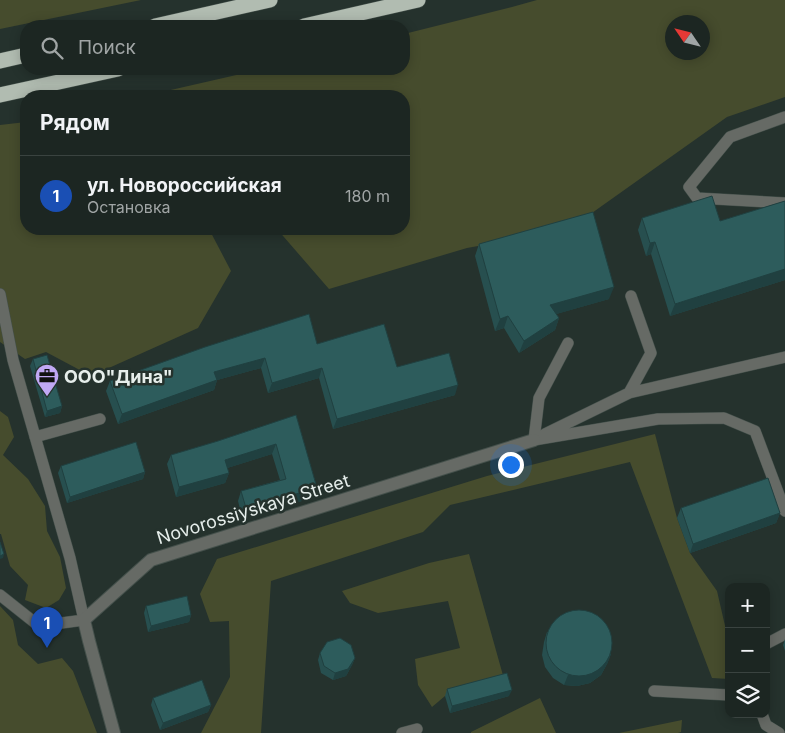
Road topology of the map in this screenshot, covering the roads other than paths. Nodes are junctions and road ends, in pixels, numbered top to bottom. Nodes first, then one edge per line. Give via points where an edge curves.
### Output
1 (270, 0) edge
2 (418, 0) edge
3 (182, 20) edge
4 (330, 20) edge
5 (20, 57) edge
6 (0, 62) edge
7 (92, 75) edge
8 (26, 90) edge
9 (20, 91) edge
10 (0, 96) edge
11 (785, 117) edge
12 (785, 203) edge
13 (0, 294) edge
14 (631, 296) dead end
15 (568, 343) dead end
16 (0, 353) edge
17 (785, 357) edge
18 (13, 360) junction
19 (629, 393) junction
20 (100, 419) dead end
21 (35, 437) junction
22 (534, 440) junction
23 (785, 511) edge
24 (0, 595) edge
25 (84, 620) junction
26 (785, 634) edge
27 (770, 642) edge
28 (654, 692) dead end
29 (725, 695) edge
30 (763, 718) edge
31 (417, 729) dead end
32 (114, 733) edge
33 (402, 733) edge
34 (779, 733) edge

1 - 3 highway
2 - 4 highway
5 - 6 highway
7 - 8 highway
9 - 10 highway
11 - 12 lane via 730,137 689,187 697,198
13 - 18 lane
14 - 19 lane via 651,352
15 - 22 lane via 538,398
16 - 18 lane
17 - 19 lane
18 - 21 lane
19 - 22 lane
20 - 21 lane
21 - 25 lane via 70,558
22 - 23 lane via 658,420 724,418 756,431
22 - 25 street, Novorossiyskaya Street via 152,560
24 - 25 lane via 39,626
25 - 32 street
26 - 27 lane
28 - 29 lane
30 - 34 lane via 766,725
31 - 33 lane

